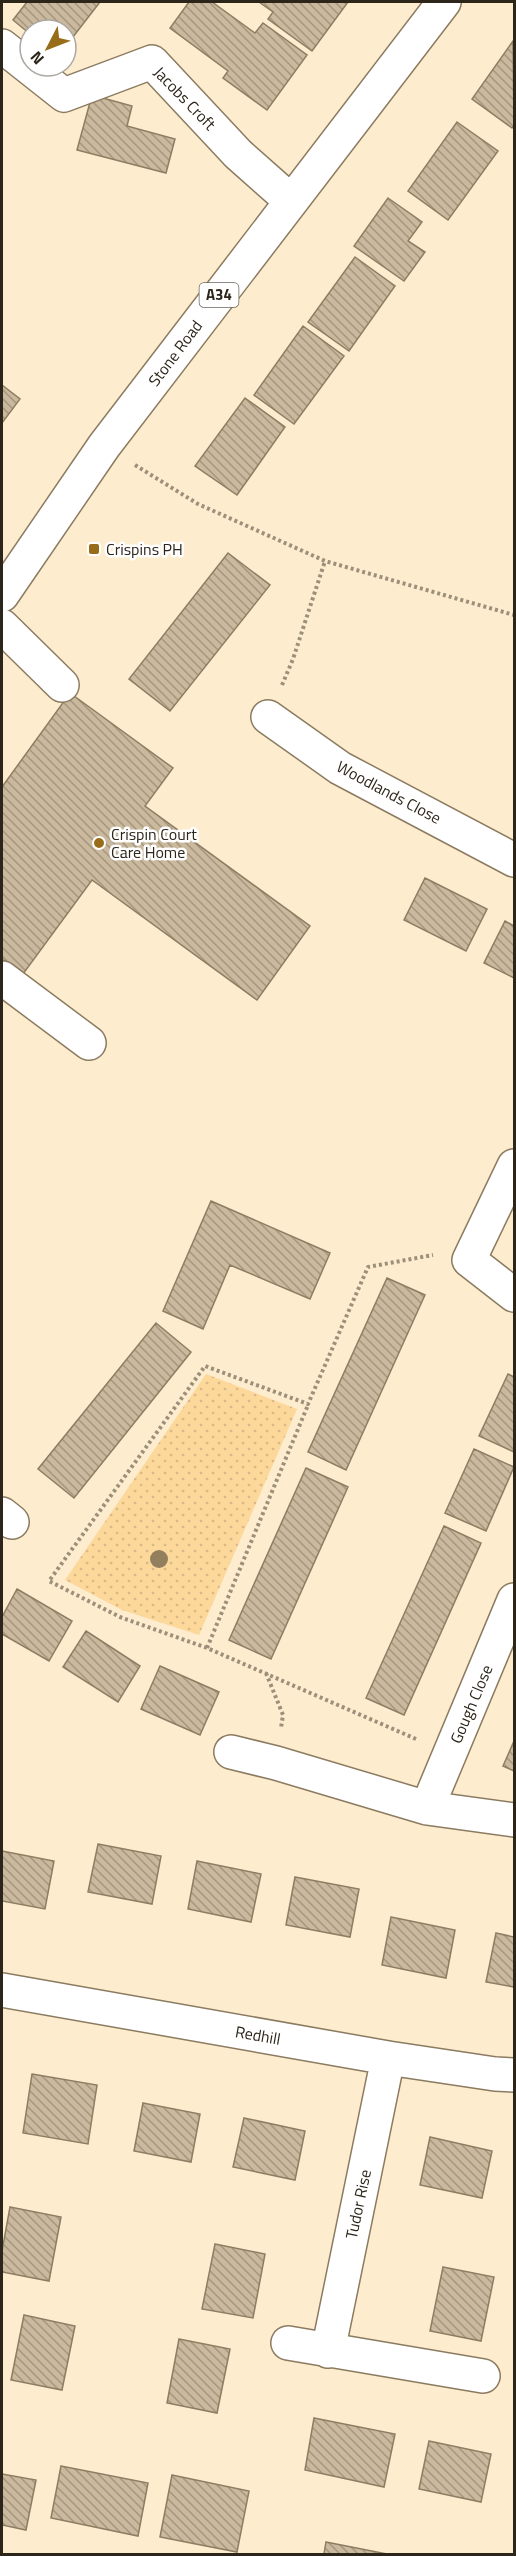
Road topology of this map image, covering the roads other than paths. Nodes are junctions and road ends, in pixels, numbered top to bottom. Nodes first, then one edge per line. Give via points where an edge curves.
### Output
1 (444, 2) edge
2 (2, 46) edge
3 (291, 201) junction
4 (2, 595) edge
5 (2, 626) edge
6 (62, 685) dead end
7 (268, 717) road end
8 (514, 860) edge
9 (2, 978) edge
10 (90, 1043) dead end
11 (514, 1166) edge
12 (514, 1295) edge
13 (514, 1600) edge
14 (231, 1752) dead end
15 (427, 1808) junction
16 (514, 1820) edge
17 (2, 1990) edge
18 (388, 2058) junction
19 (514, 2075) edge
20 (288, 2343) dead end
21 (328, 2351) junction
22 (483, 2376) dead end

1 - 3 main road, Stone Road / A34
2 - 3 main road, Jacobs Croft via 64,95 152,63 238,154
3 - 4 main road, Stone Road / A34 via 104,446
5 - 6 main road
7 - 8 main road, Woodlands Close via 340,768
9 - 10 main road
11 - 12 main road via 469,1260
13 - 15 main road, Gough Close
14 - 15 main road
15 - 16 main road
17 - 18 main road, Redhill
18 - 19 main road, Redhill
18 - 21 main road, Tudor Rise
20 - 21 main road
21 - 22 main road

